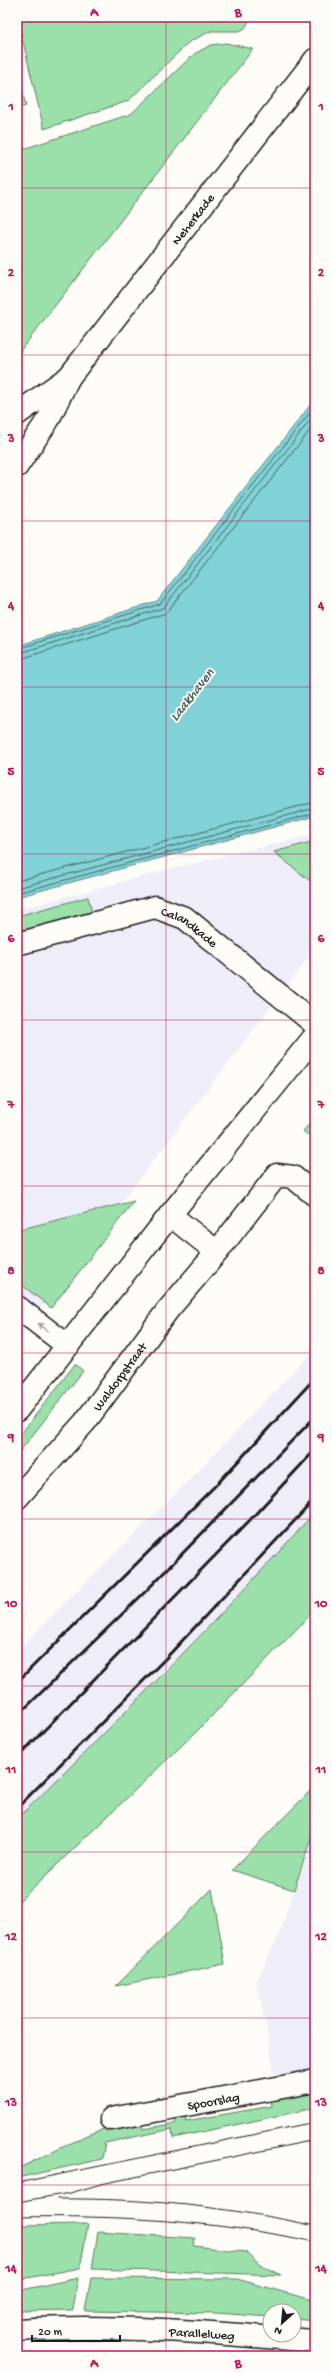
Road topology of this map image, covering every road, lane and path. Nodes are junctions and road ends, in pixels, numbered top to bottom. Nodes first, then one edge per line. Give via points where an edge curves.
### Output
1 (315, 60) edge
2 (68, 377) junction
3 (17, 414) edge
4 (19, 460) edge
5 (17, 944) edge
6 (315, 1024) edge
7 (315, 1036) edge
8 (315, 1195) edge
9 (170, 1215) junction
10 (217, 1252) junction
11 (17, 1307) edge
12 (68, 1346) junction
13 (17, 1410) edge
14 (17, 1498) edge
15 (315, 2081) edge
16 (111, 2118) dead end
17 (17, 2330) edge
18 (315, 2341) edge

1 - 2 street, Neherkade
2 - 3 street, Neherkade
2 - 4 street, Neherkade via 48,420
5 - 6 street, Calandkade via 156,907 185,918
7 - 9 street
8 - 10 street, Waldorpstraat via 293,1176 277,1175
9 - 10 street
9 - 12 street
10 - 14 street, Waldorpstraat via 167,1311 85,1422
12 -> 11 street
12 - 13 street
15 - 16 street, Spoorslag
17 - 18 street, Parallelweg via 78,2326

